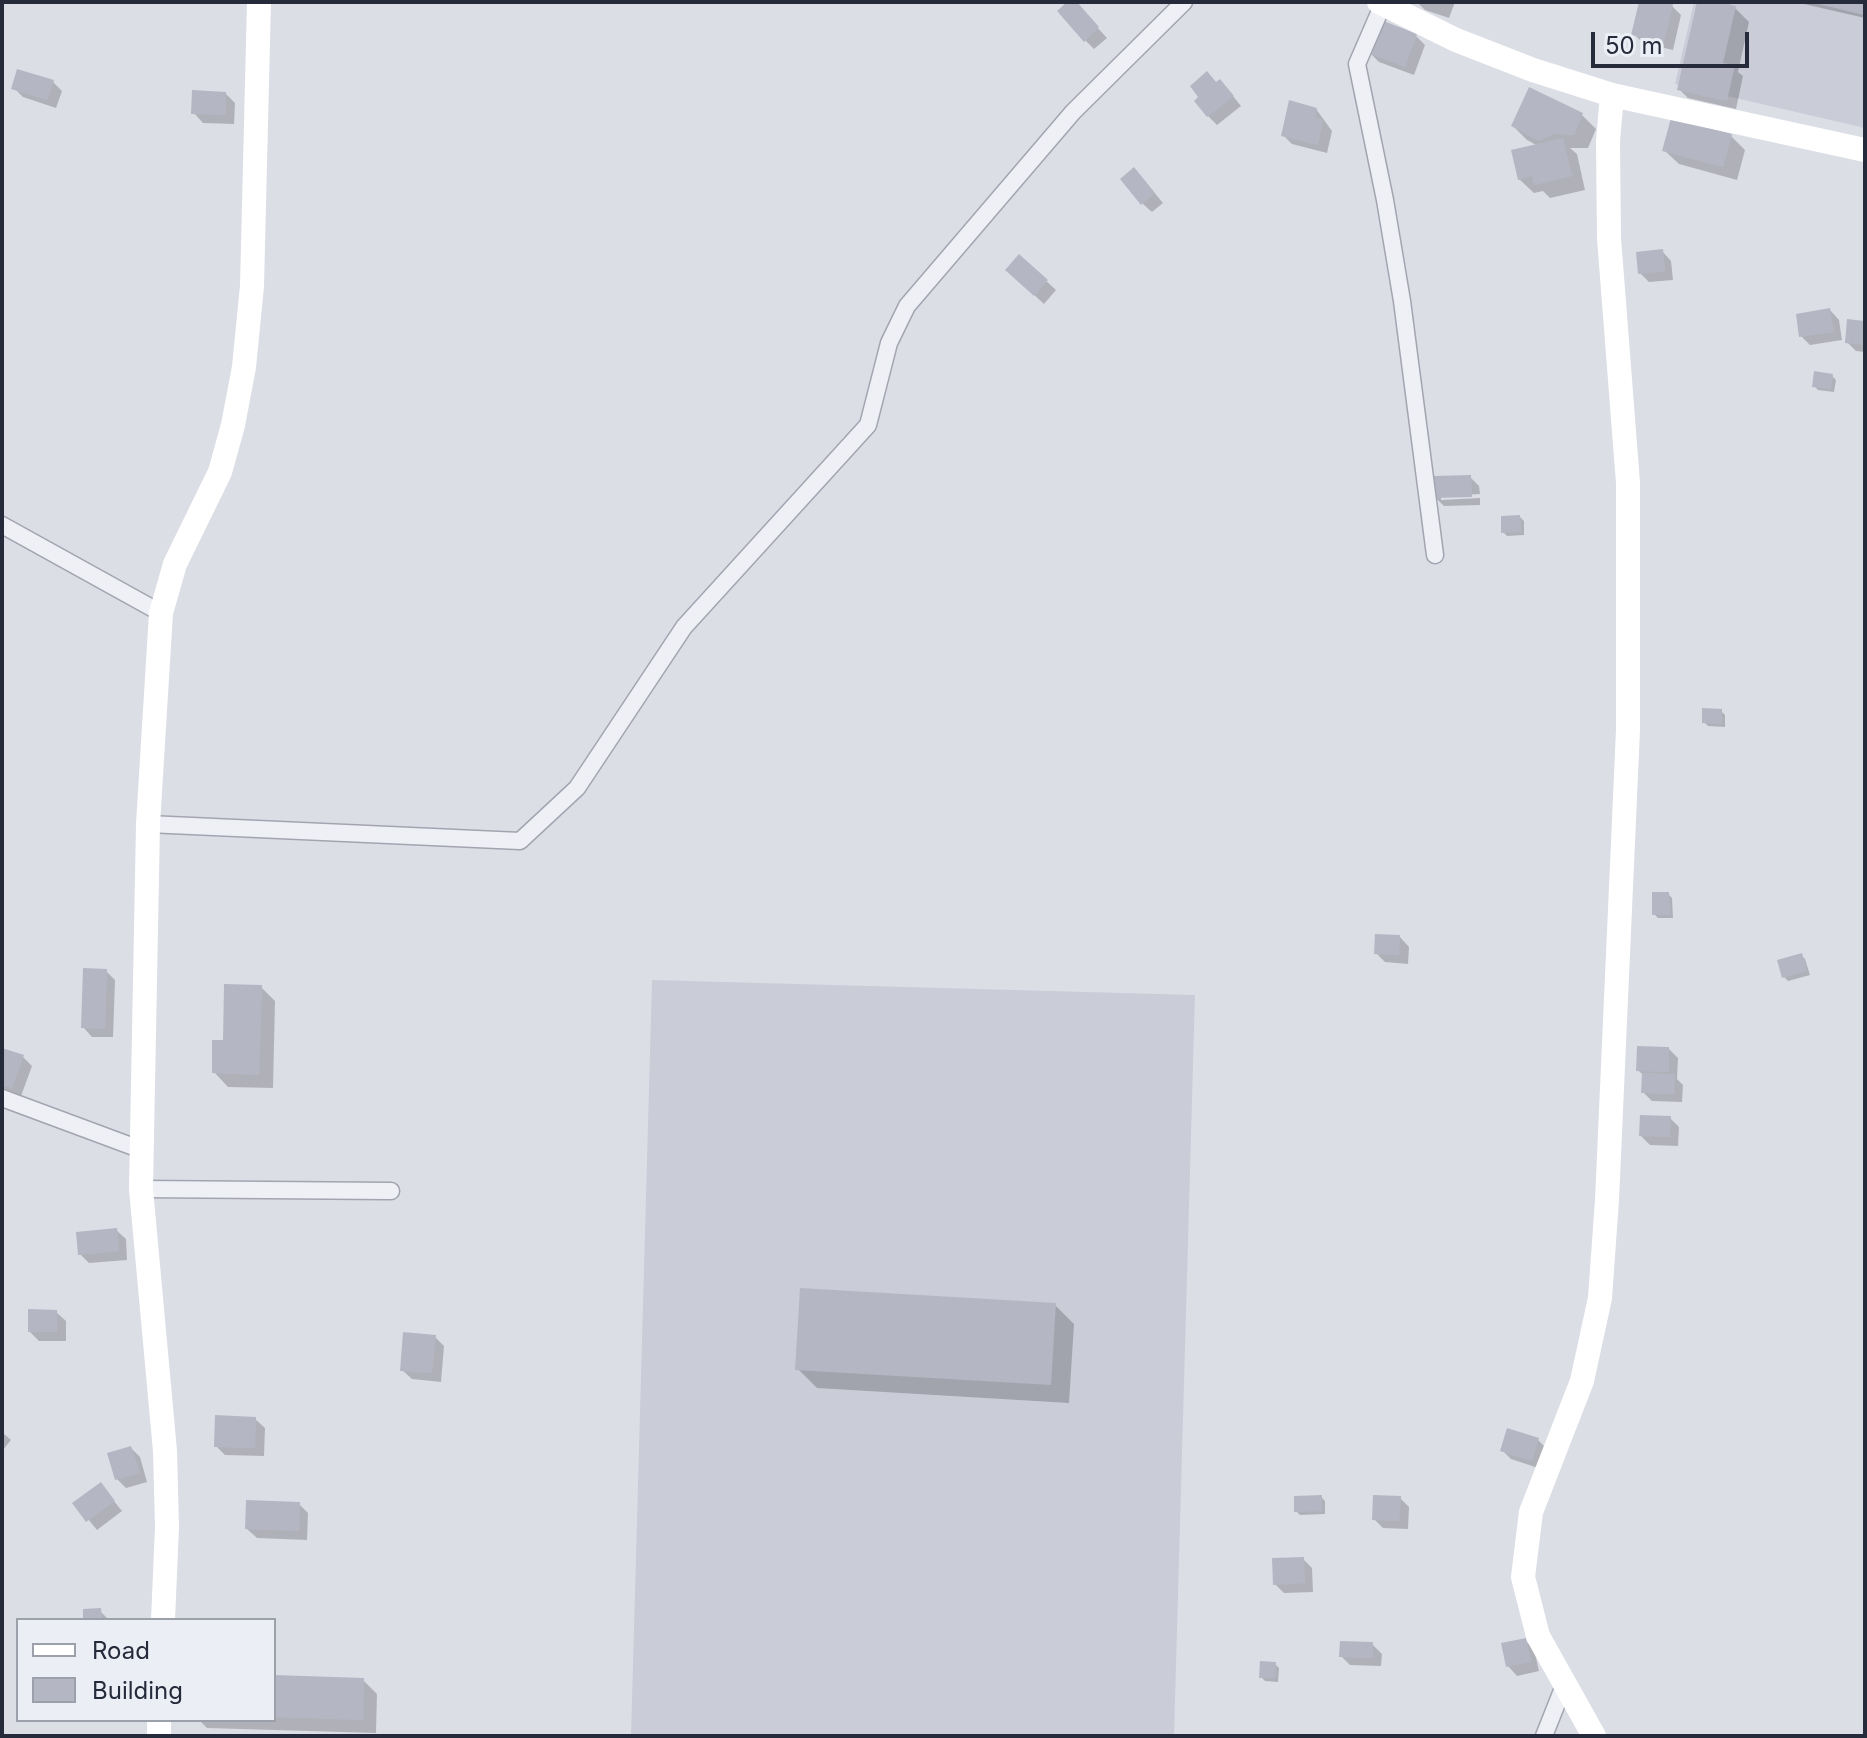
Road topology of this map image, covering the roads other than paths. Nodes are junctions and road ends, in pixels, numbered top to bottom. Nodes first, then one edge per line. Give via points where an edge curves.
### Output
1 (259, 2) edge
2 (1184, 2) edge
3 (1381, 3) edge
4 (1612, 95) junction
5 (1865, 150) edge
6 (2, 525) edge
7 (1435, 555) dead end
8 (161, 613) junction
9 (148, 824) junction
10 (2, 1098) edge
11 (142, 1150) junction
12 (141, 1189) junction
13 (391, 1191) dead end
14 (163, 1618) edge
15 (1565, 1683) junction
16 (1544, 1736) edge
17 (1594, 1736) edge

1 - 8 main road via 252,286 244,367 220,472 175,564
2 - 9 street via 1073,112 907,306 889,343 868,425 684,627 577,788 520,841
3 - 4 main road via 1469,45
3 - 7 street via 1357,64 1402,301
4 - 5 main road
4 - 15 main road via 1609,238 1628,483 1628,730 1607,1200 1600,1298 1582,1381 1531,1512 1523,1577 1538,1636
6 - 8 street
8 - 9 main road
9 - 11 main road
10 - 11 street
11 - 12 main road
12 - 13 street
12 - 14 main road via 165,1451
15 - 16 street
15 - 17 main road

